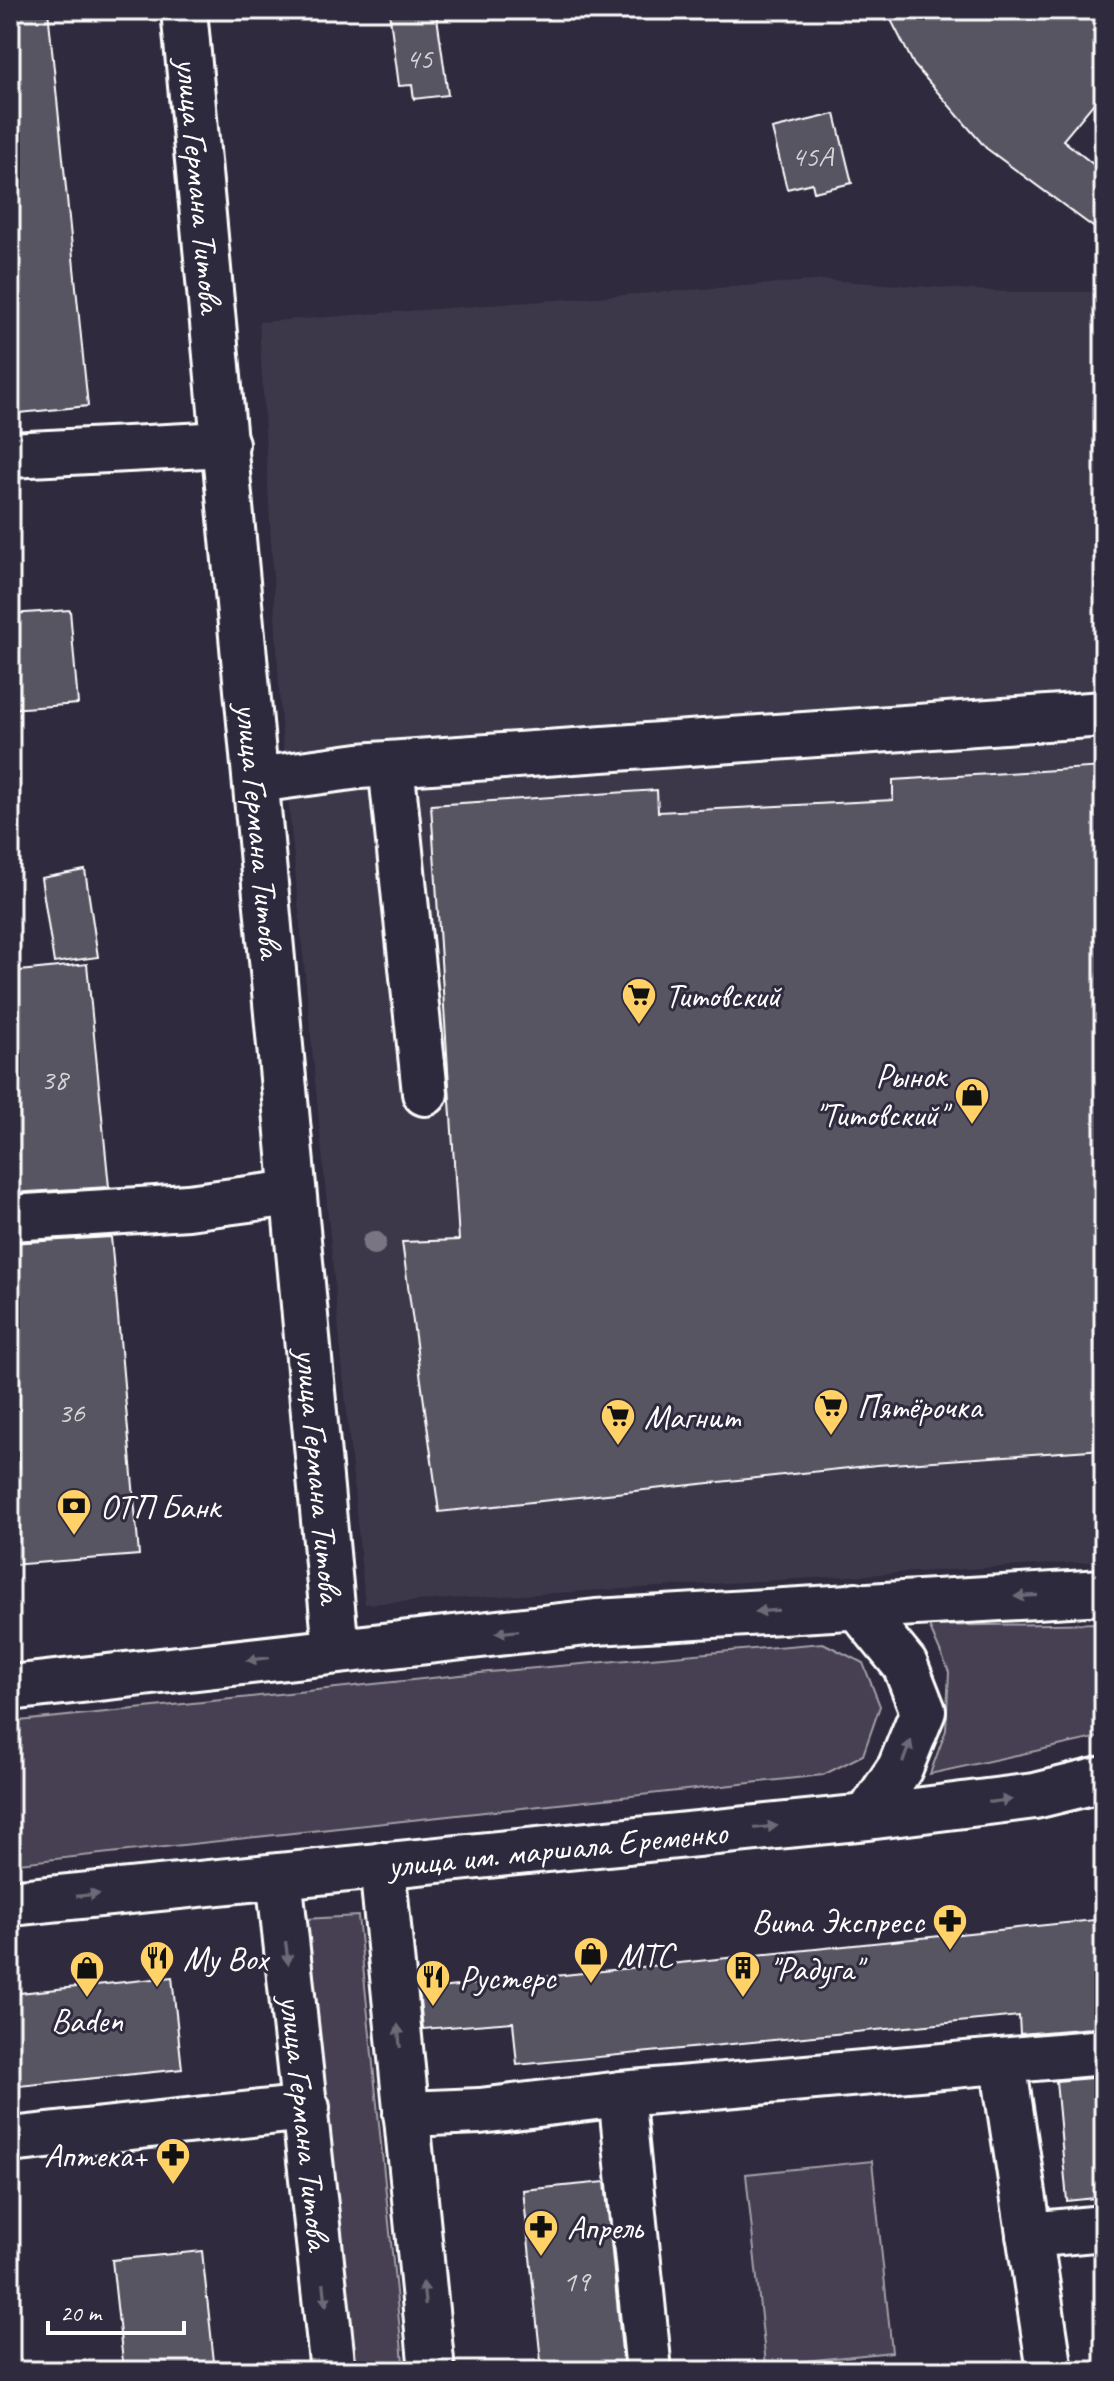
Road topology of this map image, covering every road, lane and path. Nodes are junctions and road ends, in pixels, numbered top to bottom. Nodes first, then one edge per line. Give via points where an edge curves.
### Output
1 (184, 10) edge
2 (226, 444) junction
3 (10, 455) edge
4 (1104, 714) edge
5 (391, 764) junction
6 (257, 780) junction
7 (425, 1093) dead end
8 (293, 1193) junction
9 (10, 1218) edge
10 (1104, 1592) edge
11 (856, 1605) junction
12 (336, 1650) junction
13 (10, 1688) edge
14 (1104, 1779) edge
15 (867, 1817) junction
16 (382, 1865) junction
17 (279, 1876) junction
18 (10, 1903) edge
19 (1104, 2052) edge
20 (1003, 2062) junction
21 (621, 2094) junction
22 (307, 2108) junction
23 (406, 2114) junction
24 (10, 2140) edge
25 (1104, 2228) edge
26 (1029, 2235) junction
27 (333, 2371) edge
28 (432, 2371) edge
29 (649, 2371) edge
30 (1050, 2371) edge

1 - 2 main road, улица Германа Титова
2 - 3 main road
2 - 6 main road, улица Германа Титова
4 - 5 main road
5 - 6 main road
5 - 7 main road
6 - 8 main road, улица Германа Титова
8 - 9 main road via 188,1207
8 - 12 main road, улица Германа Титова
10 -> 11 main road
11 -> 12 main road via 596,1622
15 -> 11 main road via 900,1768 923,1711 905,1665
12 -> 13 main road
15 -> 14 main road, улица им. маршала Еременко via 1035,1796
16 -> 15 main road, улица им. маршала Еременко
16 - 17 main road, улица им. маршала Еременко
23 -> 16 main road
18 -> 17 main road, улица им. маршала Еременко
17 -> 22 main road, улица Германа Титова
19 - 20 main road
20 - 21 main road
20 - 26 main road
21 - 23 main road
21 - 29 main road
22 - 24 main road
22 -> 27 main road, улица Германа Титова
28 -> 23 main road
25 - 26 main road
26 - 30 main road

